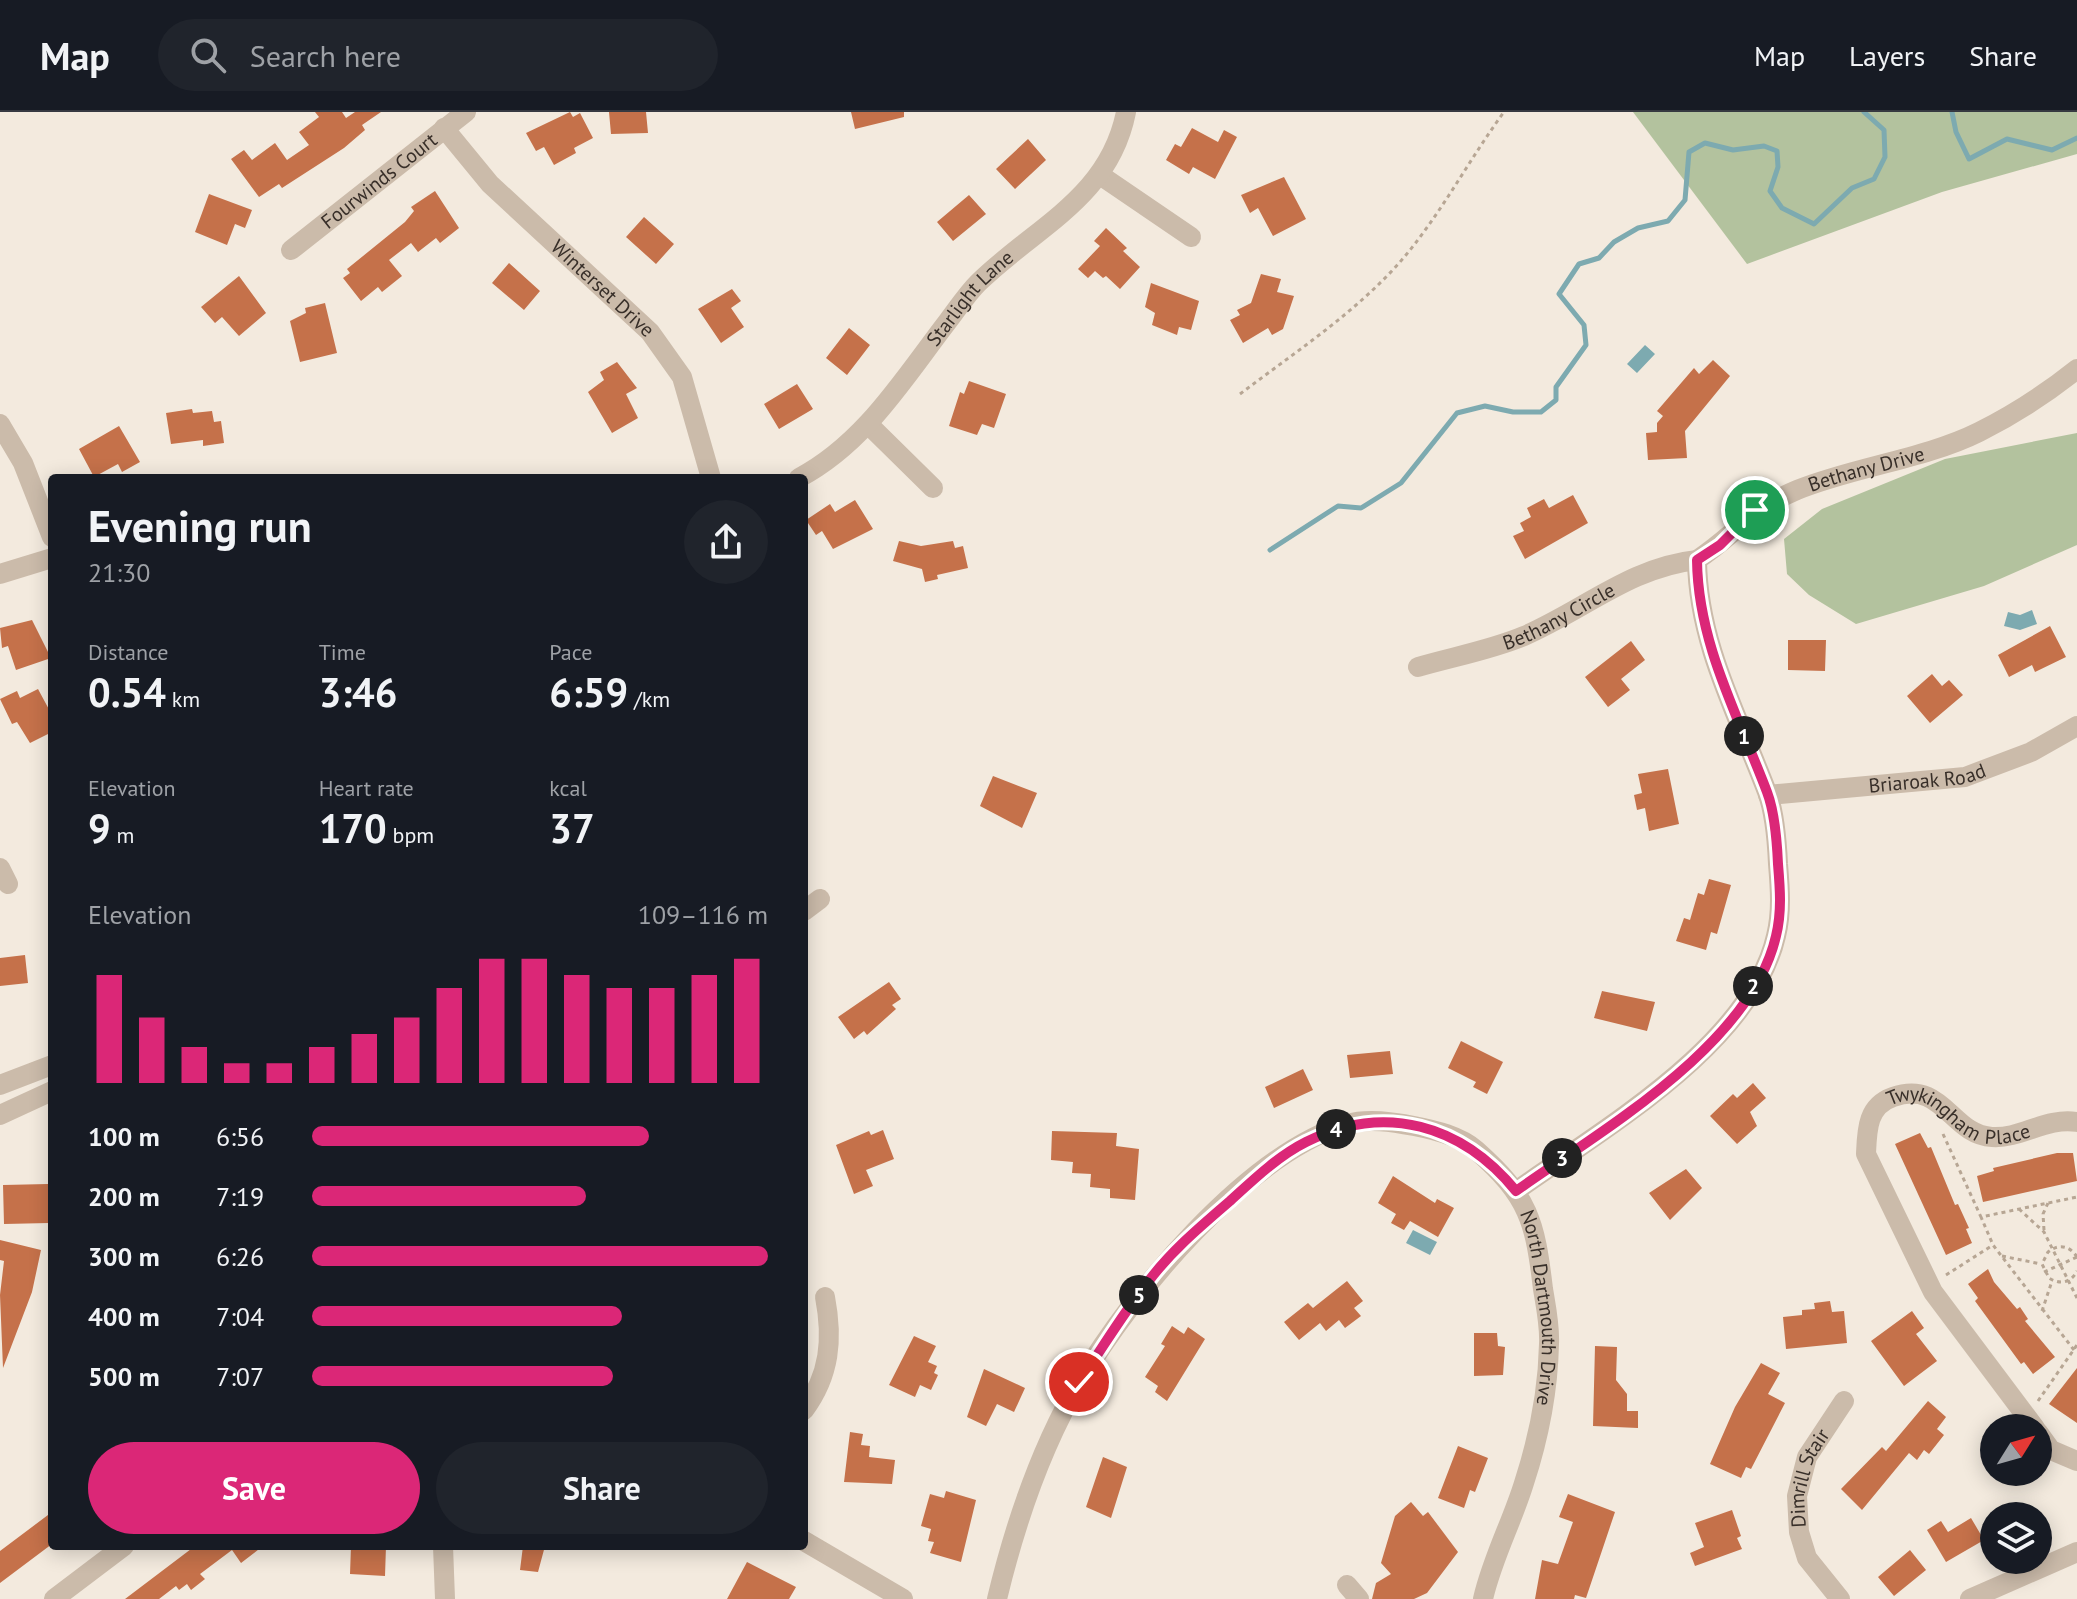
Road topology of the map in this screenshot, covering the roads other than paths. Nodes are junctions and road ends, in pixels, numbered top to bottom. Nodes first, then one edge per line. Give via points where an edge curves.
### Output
1 (466, 112) edge
2 (1126, 112) edge
3 (444, 128) junction
4 (1100, 175) junction
5 (1191, 237) dead end
6 (291, 250) dead end
7 (2077, 369) edge
8 (0, 424) edge
9 (869, 425) junction
10 (710, 474) edge
11 (807, 474) edge
12 (933, 488) dead end
13 (48, 527) edge
14 (48, 559) edge
15 (1697, 560) junction
16 (0, 574) edge
17 (1418, 667) dead end
18 (2077, 726) edge
19 (1768, 795) junction
20 (48, 1067) edge
21 (0, 1085) edge
22 (48, 1093) edge
23 (0, 1115) edge
24 (2077, 1122) edge
25 (1516, 1191) junction
26 (825, 1297) dead end
27 (1844, 1401) dead end
28 (808, 1405) edge
29 (2024, 1414) edge
30 (2052, 1450) edge
31 (2077, 1461) edge
32 (808, 1543) edge
33 (119, 1550) edge
34 (443, 1550) edge
35 (2077, 1552) edge
36 (54, 1599) edge
37 (445, 1599) edge
38 (903, 1599) edge
39 (997, 1599) edge
40 (1483, 1599) edge
41 (1840, 1599) edge
42 (1970, 1599) edge

1 - 3 street, Fourwinds Court
2 - 4 street, Starlight Lane
3 - 6 street, Fourwinds Court
3 - 10 street, Winterset Drive via 490,184 650,332 682,377
4 - 5 street
4 - 9 street, Starlight Lane via 1076,202 978,283
7 - 15 street, Bethany Drive via 1977,433 1797,490 1755,510
8 - 13 street via 23,463
9 - 11 street, Starlight Lane
9 - 12 street
14 - 16 street
15 - 17 street, Bethany Circle via 1635,575 1522,637
15 - 19 street via 1697,592 1714,665
18 - 19 street, Briaroak Road via 2031,752 1965,777
19 - 25 street via 1781,901 1776,938 1728,1026 1675,1077
20 - 21 street
22 - 23 street
24 - 29 street, Twykingham Place via 2041,1124 1991,1137 1968,1129 1931,1098 1915,1093 1897,1096 1875,1108 1870,1117 1866,1154 1930,1286
25 - 39 street, North Dartmouth Drive via 1471,1146 1438,1130 1380,1121 1348,1124 1304,1142 1266,1169 1191,1234 1148,1281 1079,1382 1030,1487
25 - 40 street, North Dartmouth Drive via 1538,1240 1550,1340 1547,1402
26 - 28 street via 831,1326 829,1358
27 - 41 street, Dimrill Stair via 1807,1457 1797,1496 1807,1558
30 - 31 street, Twykingham Place
32 - 38 street
33 - 36 street
34 - 37 street
35 - 42 street

